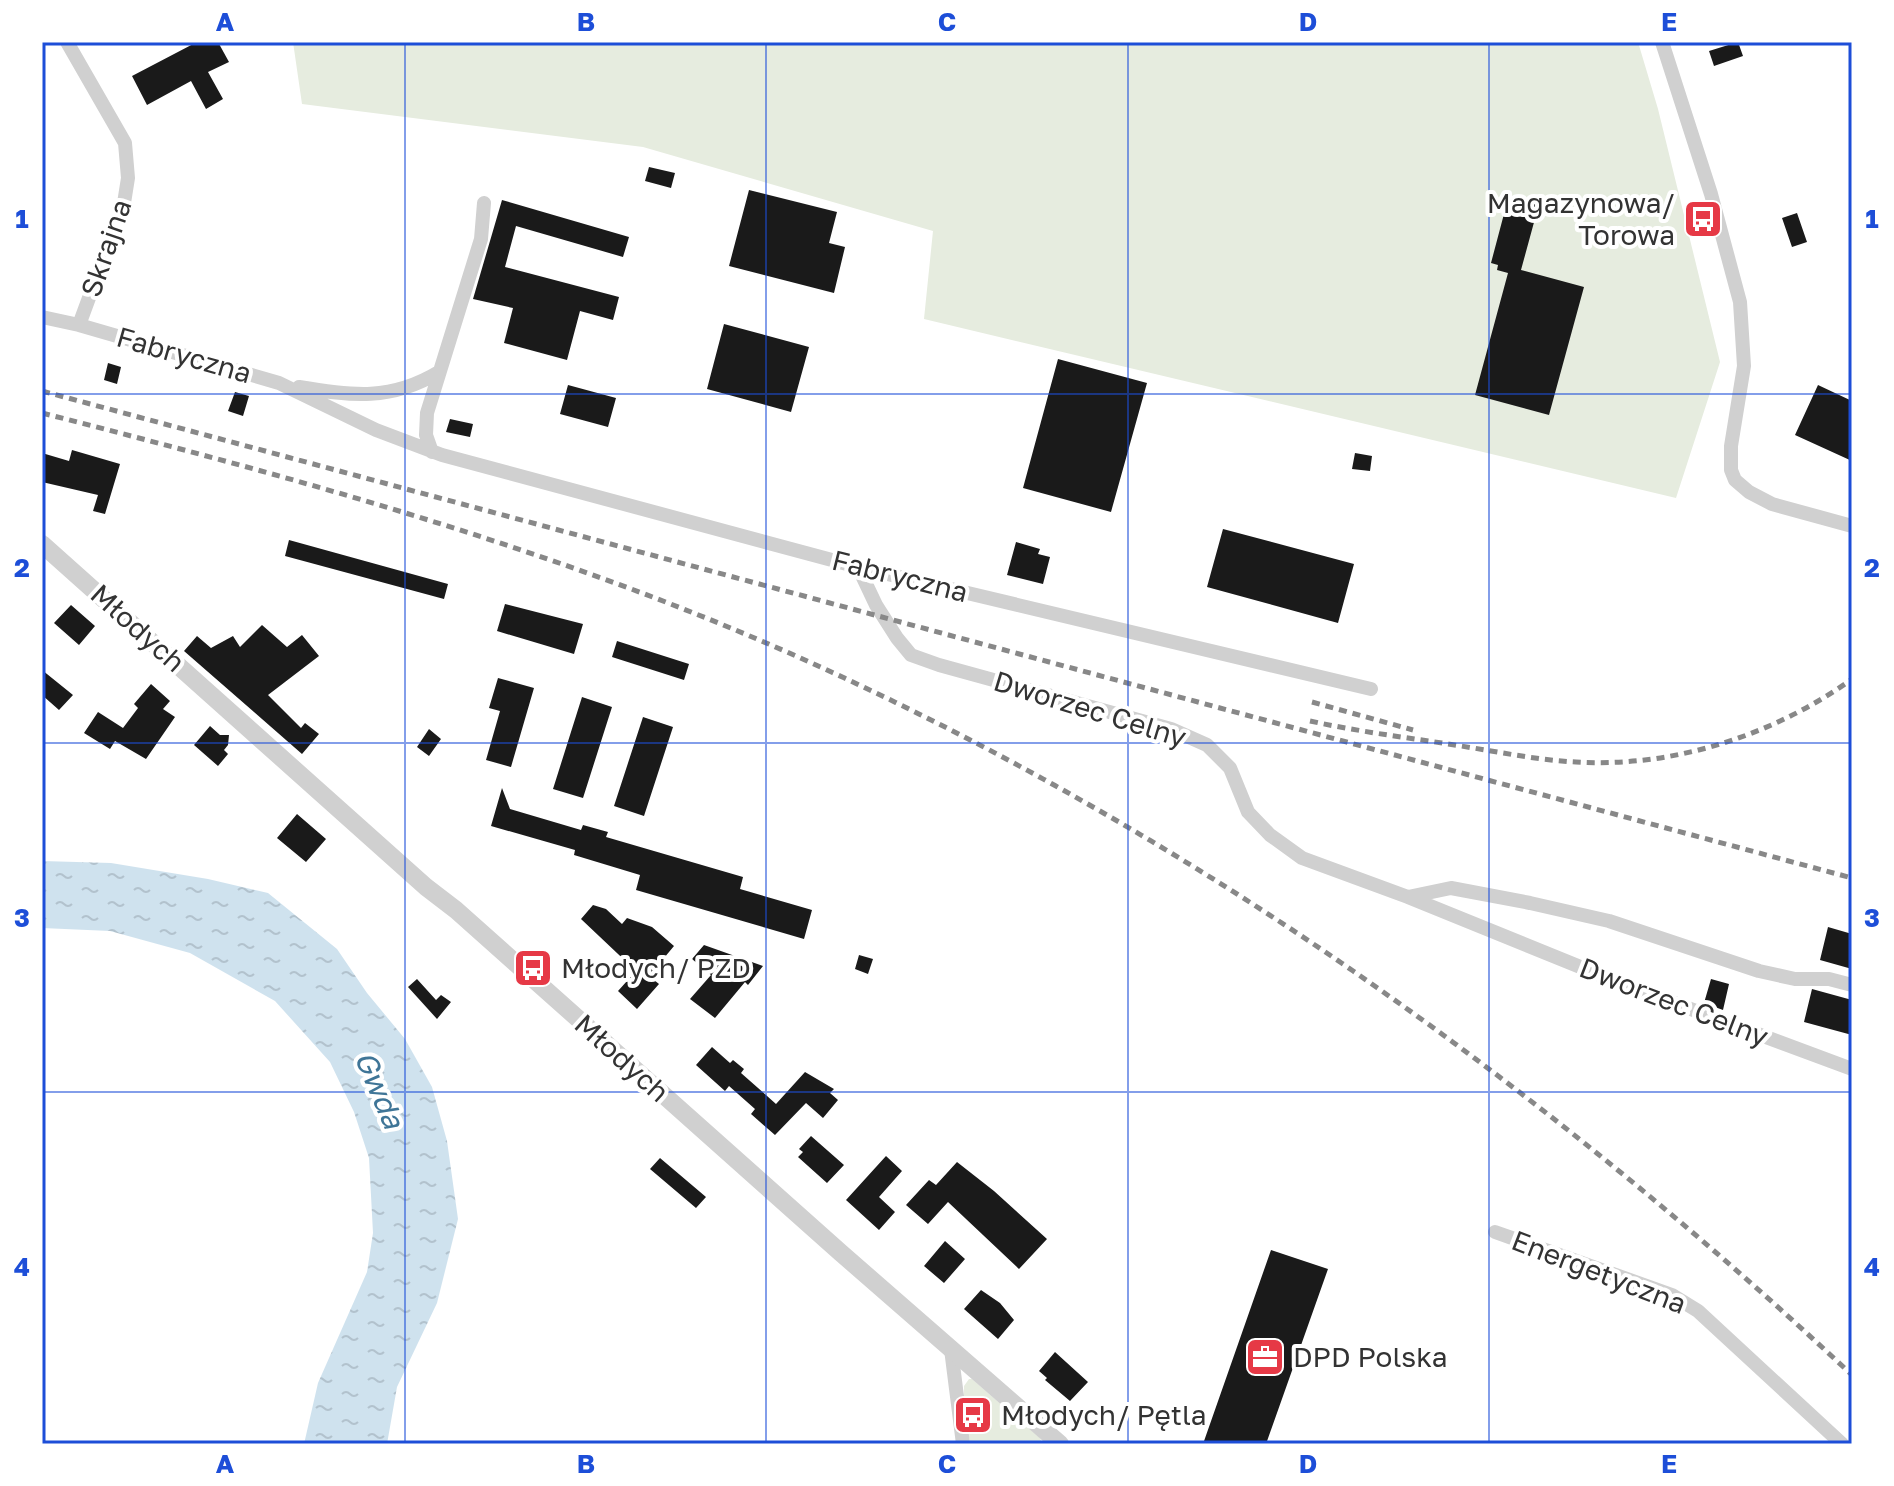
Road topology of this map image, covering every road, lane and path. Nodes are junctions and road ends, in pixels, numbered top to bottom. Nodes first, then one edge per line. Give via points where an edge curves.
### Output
1 (67, 42) edge
2 (1662, 42) edge
3 (484, 203) dead end
4 (42, 317) edge
5 (79, 325) junction
6 (439, 372) junction
7 (279, 383) junction
8 (432, 452) junction
9 (1852, 526) edge
10 (42, 544) edge
11 (858, 567) junction
12 (1371, 689) dead end
13 (1408, 897) junction
14 (1852, 985) edge
15 (1852, 1069) edge
16 (1495, 1232) dead end
17 (951, 1349) junction
18 (1058, 1443) edge
19 (963, 1444) edge
20 (1842, 1444) edge

1 - 5 street, Skrajna via 125,143 128,178 124,203
2 - 9 street via 1740,302 1744,366 1731,470 1735,480 1759,499
3 - 6 street via 481,239
4 - 5 street, Fabryczna
5 - 7 street, Fabryczna
6 - 7 street, Fabryczna via 417,385 377,395
6 - 8 street via 426,425
7 - 8 street, Fabryczna
8 - 11 street, Fabryczna
10 - 17 street, Młodych
11 - 12 street, Fabryczna
11 - 13 street, Dworzec Celny via 884,618 911,655 1171,729 1207,745 1230,768 1248,812 1270,835 1302,858
13 - 14 street, Dworzec Celny via 1451,888 1530,903 1609,921 1759,971
13 - 15 street, Dworzec Celny
16 - 20 street, Energetyczna via 1672,1295 1698,1311
17 - 18 street, Młodych
17 - 19 street

